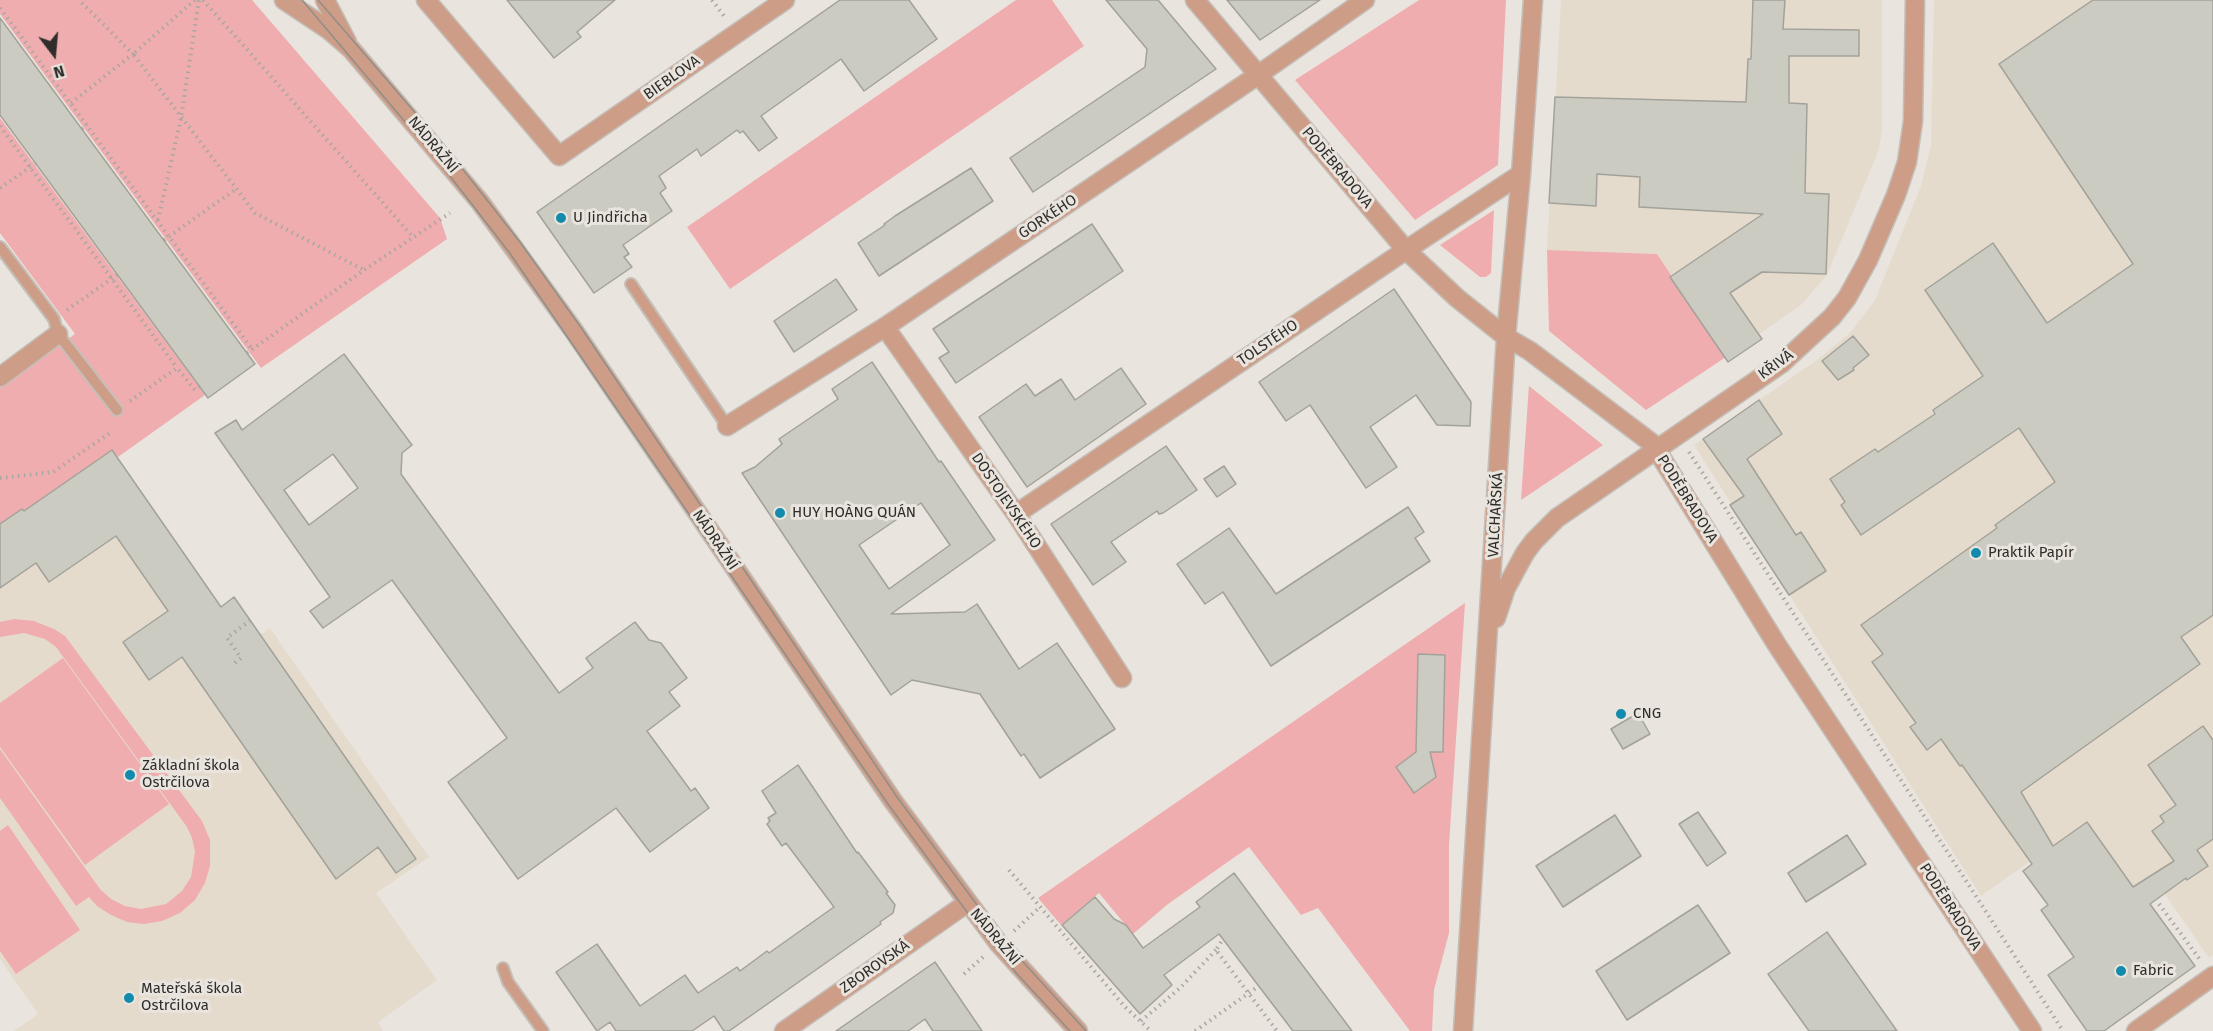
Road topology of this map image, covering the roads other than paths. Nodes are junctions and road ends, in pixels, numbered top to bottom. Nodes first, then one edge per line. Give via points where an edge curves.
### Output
1 (284, 0) edge
2 (325, 0) edge
3 (426, 0) edge
4 (785, 0) edge
5 (1195, 0) edge
6 (1365, 0) edge
7 (1533, 0) edge
8 (1915, 0) edge
9 (351, 49) junction
10 (1258, 75) junction
11 (1521, 174) junction
12 (0, 247) edge
13 (1406, 250) junction
14 (631, 284) dead end
15 (56, 326) junction
16 (885, 327) junction
17 (1506, 337) junction
18 (0, 377) edge
19 (117, 411) road end
20 (727, 426) joint
21 (1656, 448) junction
22 (1016, 514) junction
23 (1489, 640) junction
24 (1122, 678) dead end
25 (967, 903) junction
26 (503, 968) dead end
27 (2208, 971) edge
28 (543, 1031) edge
29 (784, 1031) edge
30 (1078, 1031) edge
31 (1463, 1031) edge
32 (2032, 1031) edge
33 (2136, 1031) edge

1 - 9 street, NÁDRAŽNÍ
2 - 9 street, NÁDRAŽNÍ
3 - 4 street, BIEBLOVA via 559,156
5 - 10 street, PODĚBRADOVA
6 - 10 street, GORKÉHO
7 - 11 street, VALCHAŘSKÁ
8 - 21 street, KŘIVÁ via 1913,121 1907,162 1859,279 1832,317 1795,352
9 - 25 street, NÁDRAŽNÍ via 515,247
10 - 13 street, PODĚBRADOVA
10 - 16 street, GORKÉHO
11 - 13 street, TOLSTÉHO
11 - 17 street, VALCHAŘSKÁ
12 - 15 lane
13 - 17 street, PODĚBRADOVA
13 - 22 street, TOLSTÉHO
14 - 20 lane
15 - 18 street
15 - 19 lane
16 - 20 street, GORKÉHO
16 - 22 street, DOSTOJEVSKÉHO
17 - 21 street, PODĚBRADOVA via 1530,351
17 - 23 street, VALCHAŘSKÁ
21 - 23 street, KŘIVÁ via 1557,518 1534,541 1506,588
21 - 32 street, PODĚBRADOVA via 1777,645
22 - 24 street, DOSTOJEVSKÉHO
23 - 31 street, VALCHAŘSKÁ
25 - 29 street, ZBOROVSKÁ
25 - 30 street, NÁDRAŽNÍ
26 - 28 lane via 508,982
27 - 33 street

